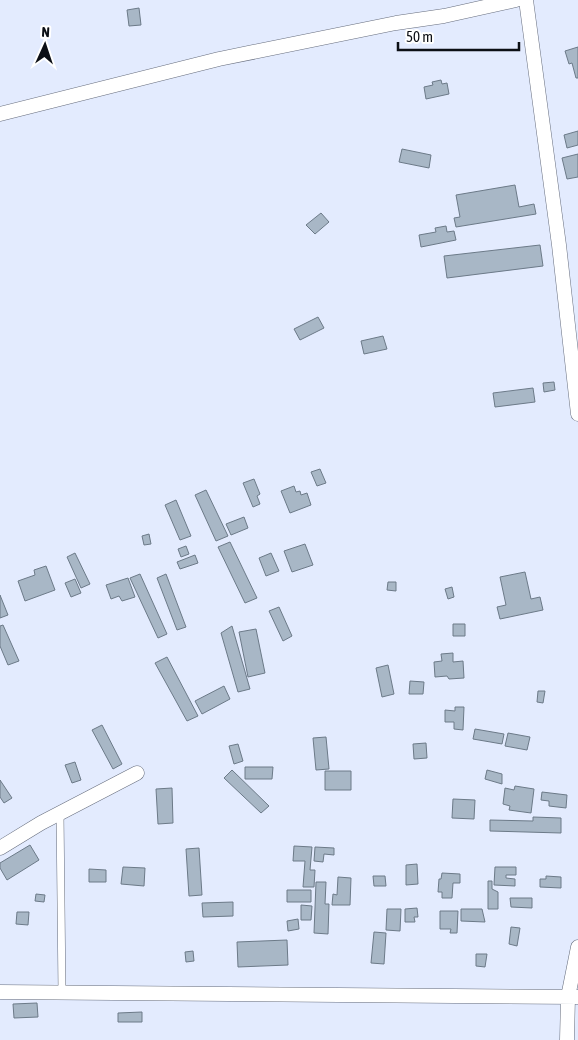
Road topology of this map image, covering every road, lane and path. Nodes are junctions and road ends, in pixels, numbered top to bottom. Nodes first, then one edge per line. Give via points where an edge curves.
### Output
1 (516, 0) edge
2 (526, 0) edge
3 (0, 114) edge
4 (578, 414) edge
5 (137, 773) dead end
6 (60, 813) junction
7 (0, 848) edge
8 (578, 947) edge
9 (0, 992) edge
10 (62, 993) junction
11 (573, 997) edge
12 (567, 1040) edge

1 - 3 street via 218,59
2 - 4 street
5 - 6 street
6 - 7 street
6 - 10 lane
8 - 11 street
9 - 10 street
10 - 11 street
11 - 12 street

